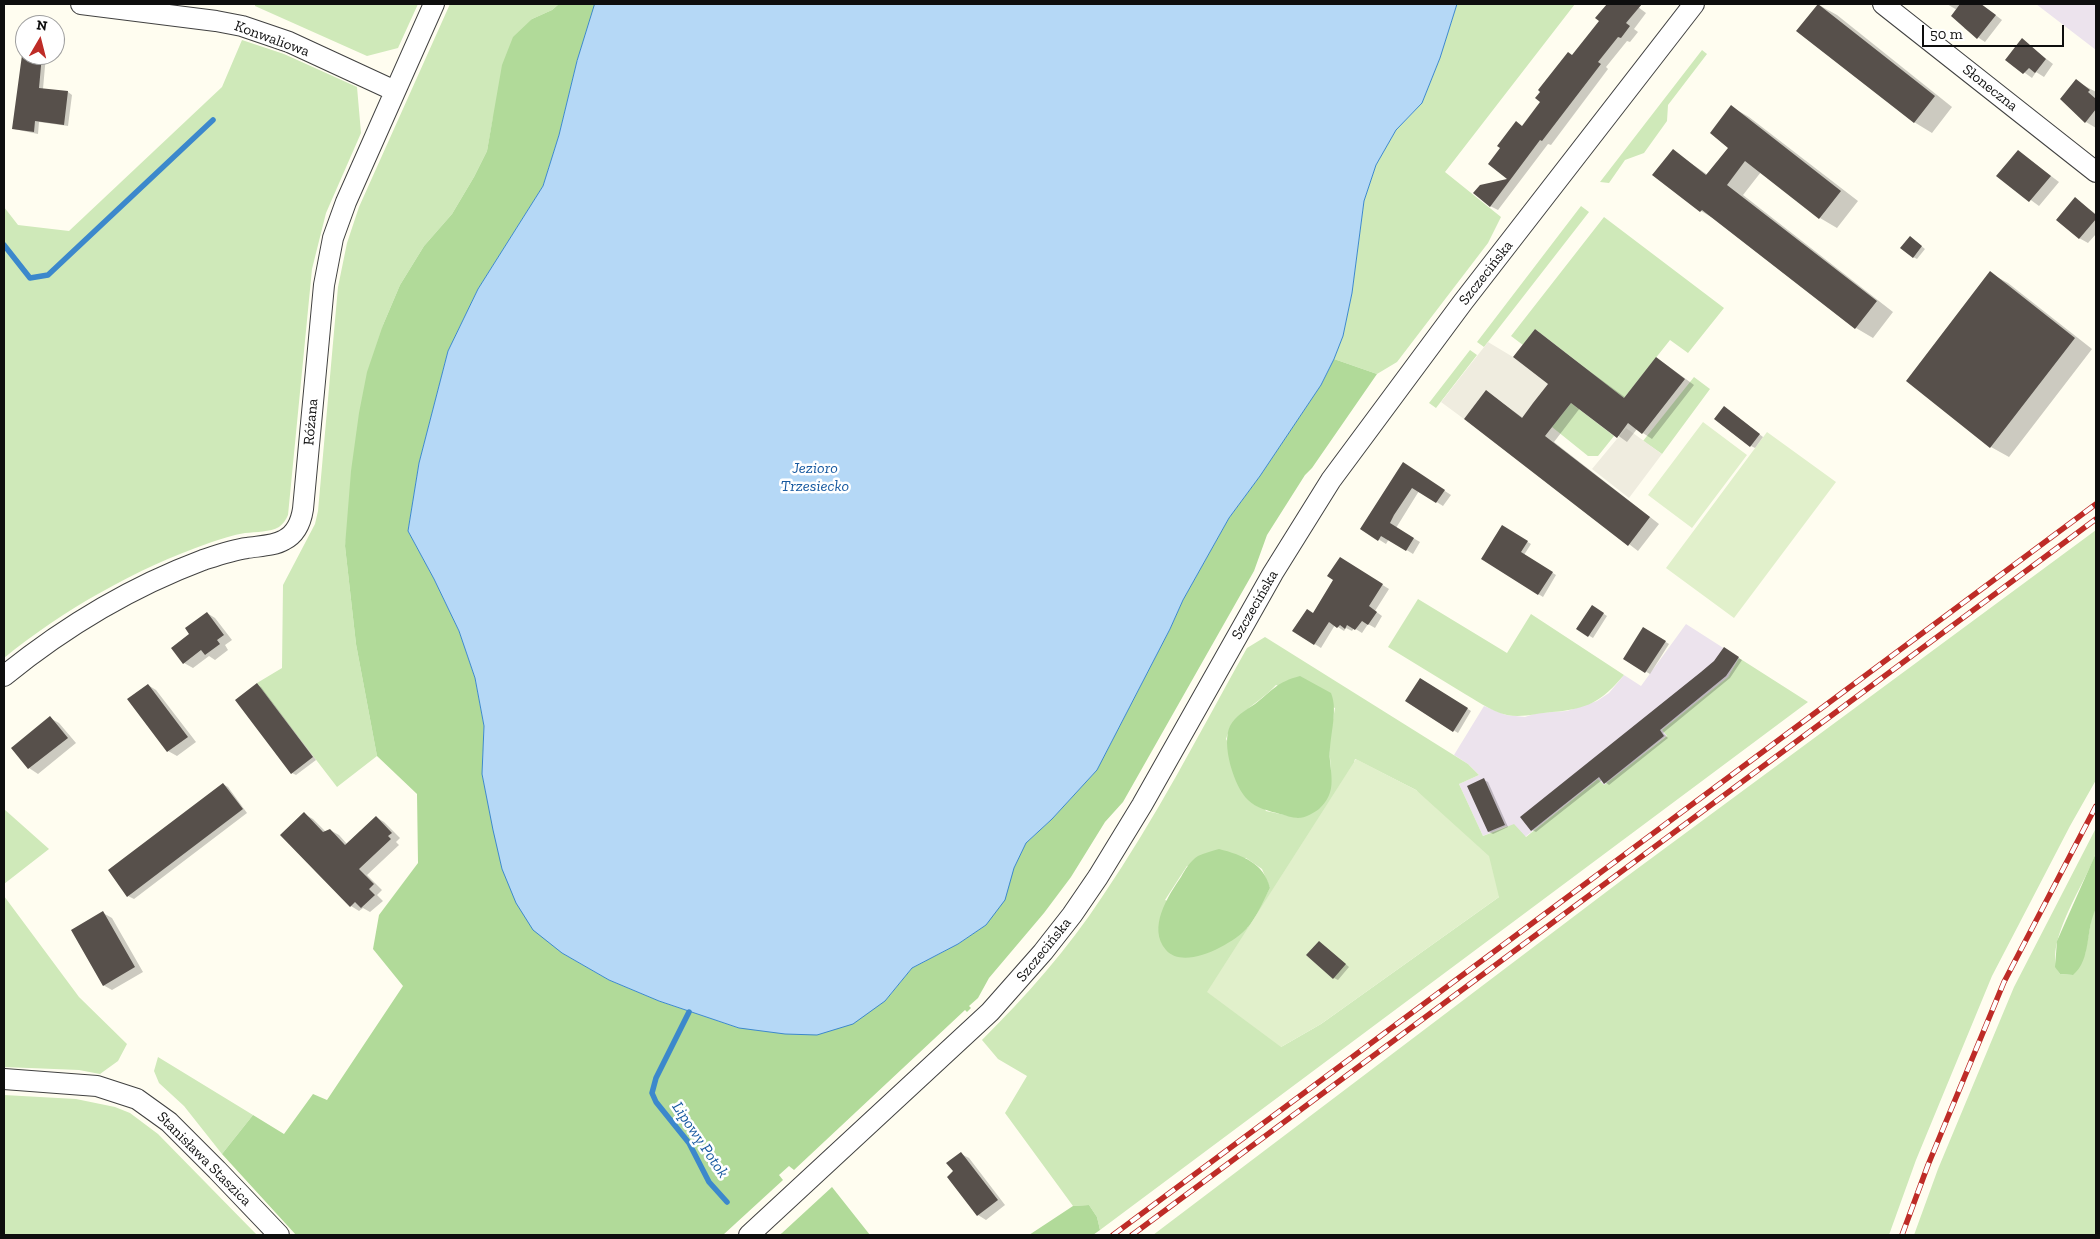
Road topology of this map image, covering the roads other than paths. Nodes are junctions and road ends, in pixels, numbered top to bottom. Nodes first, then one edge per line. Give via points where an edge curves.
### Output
1 (81, 4) edge
2 (434, 4) edge
3 (1694, 4) edge
4 (1883, 4) edge
5 (395, 91) junction
6 (2096, 172) edge
7 (4, 676) edge
8 (4, 1080) edge
9 (279, 1235) edge
10 (749, 1235) edge

1 - 5 street, Konwaliowa via 242,26 289,42
2 - 5 street, Różana
3 - 10 street, Szczecińska via 1463,302 1331,480 1273,573 1142,805 1072,915 990,1012
4 - 6 street, Słoneczna
5 - 7 street, Różana via 340,218 328,258 302,520 296,530 279,543 213,556 182,568 71,627
8 - 9 street, Stanisława Staszica via 97,1086 137,1099 169,1122

